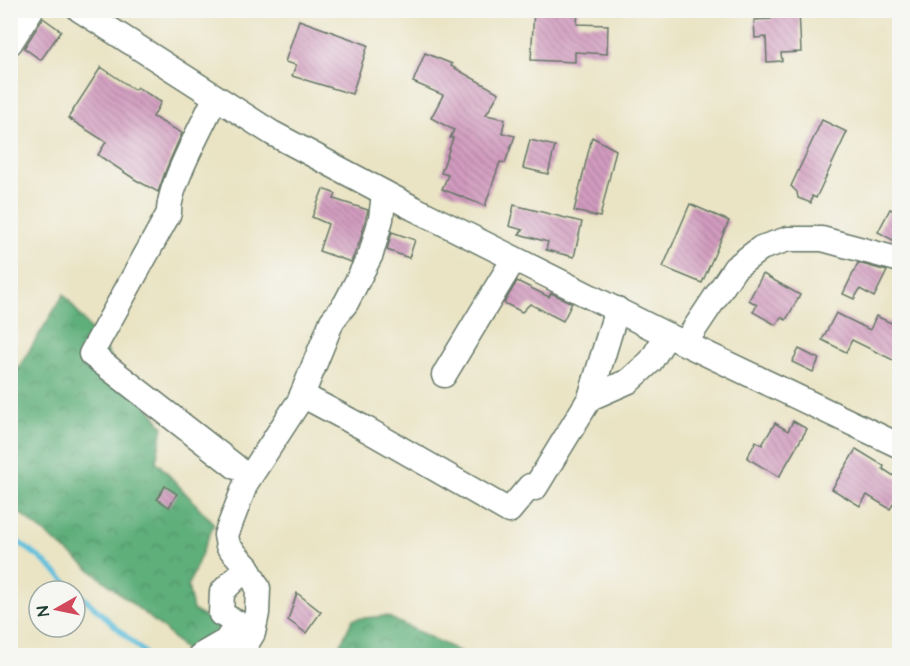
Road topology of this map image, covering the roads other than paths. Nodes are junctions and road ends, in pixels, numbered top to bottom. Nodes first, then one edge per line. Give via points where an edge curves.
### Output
1 (32, 10) edge
2 (80, 10) edge
3 (10, 42) edge
4 (215, 98) junction
5 (384, 193) junction
6 (514, 258) junction
7 (900, 260) edge
8 (617, 309) junction
9 (676, 339) junction
10 (444, 375) dead end
11 (302, 395) junction
12 (590, 398) junction
13 (900, 446) edge
14 (246, 473) junction
15 (247, 567) junction
16 (200, 656) edge
17 (239, 656) edge

1 - 3 street
2 - 4 street
4 - 5 street
4 - 14 street via 176,182 169,213 91,354
5 - 6 street
5 - 11 street via 371,254 346,303 332,321
6 - 8 street
6 - 10 street
7 - 9 street via 822,239 788,239 761,248 735,268
8 - 9 street
8 - 12 street
9 - 12 street via 629,381
9 - 13 street
11 - 12 street via 509,511 530,486 535,488
11 - 14 street
14 - 15 street via 226,535 228,546
15 - 16 street via 222,592 221,614 238,623 226,641
15 - 17 street via 258,588 257,613 253,633

